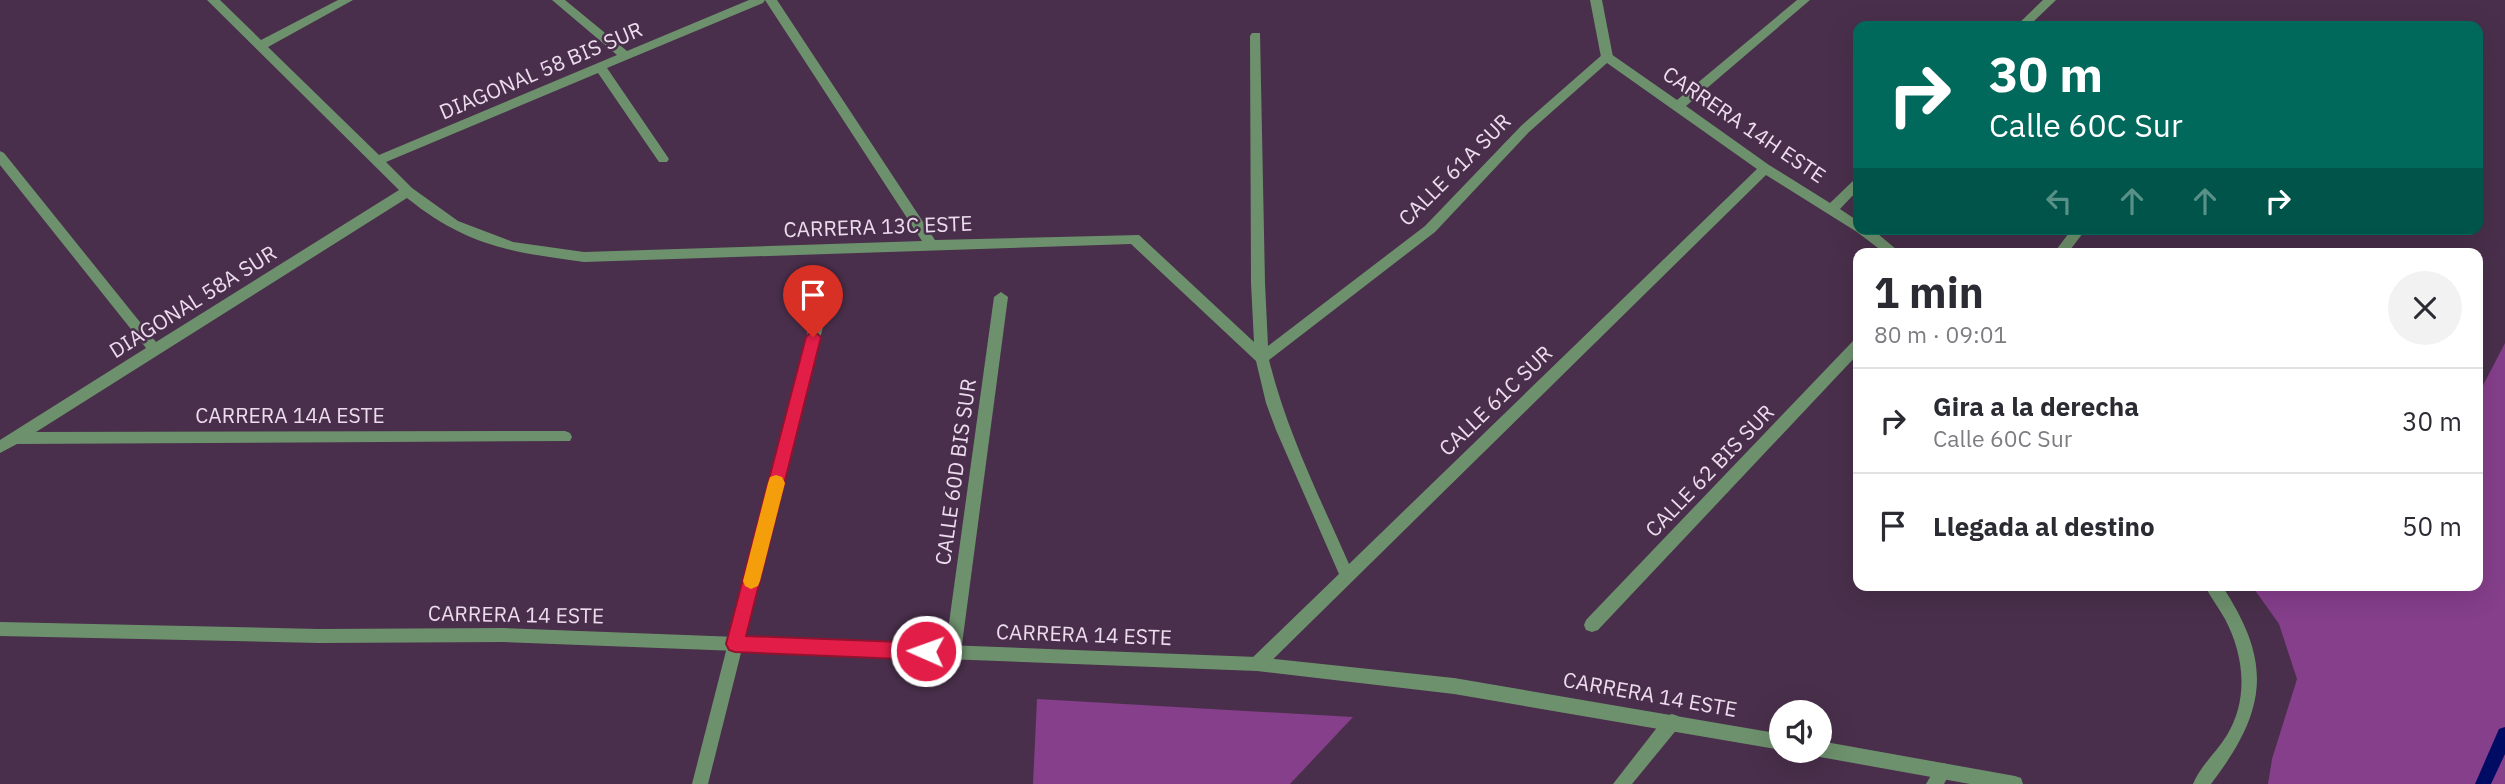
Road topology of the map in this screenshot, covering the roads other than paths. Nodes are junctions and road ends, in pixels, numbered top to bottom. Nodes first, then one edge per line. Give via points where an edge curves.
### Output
1 (213, 0) edge
2 (347, 0) edge
3 (558, 0) edge
4 (759, 0) edge
5 (771, 0) edge
6 (1596, 0) edge
7 (1804, 0) edge
8 (2050, 0) edge
9 (2027, 21) edge
10 (1256, 36) dead end
11 (260, 46) junction
12 (625, 56) junction
13 (1607, 57) junction
14 (600, 66) junction
15 (1677, 107) junction
16 (0, 156) edge
17 (663, 159) dead end
18 (376, 160) junction
19 (1765, 168) junction
20 (1853, 188) edge
21 (408, 191) junction
22 (1832, 209) junction
23 (1853, 223) edge
24 (1870, 235) edge
25 (932, 246) junction
26 (1888, 248) edge
27 (1001, 297) dead end
28 (820, 311) dead end
29 (155, 350) junction
30 (1853, 350) edge
31 (1262, 358) junction
32 (565, 437) dead end
33 (15, 438) junction
34 (0, 447) edge
35 (1347, 576) junction
36 (2216, 591) edge
37 (1592, 625) dead end
38 (0, 629) edge
39 (735, 644) junction
40 (953, 652) junction
41 (1256, 664) junction
42 (1672, 722) junction
43 (1769, 740) edge
44 (1832, 753) edge
45 (1938, 778) edge
46 (700, 784) edge
47 (1621, 784) edge
48 (2015, 784) edge
49 (2201, 784) edge

1 - 11 street, CARRERA 13C ESTE
2 - 11 street
3 - 12 street
4 - 12 street, DIAGONAL 58 BIS SUR
5 - 25 street
6 - 13 street
7 - 15 street
8 - 9 street
10 - 31 street
11 - 18 street, CARRERA 13C ESTE
12 - 14 street, DIAGONAL 58 BIS SUR
13 - 15 street, CARRERA 14H ESTE
13 - 31 street, CALLE 61A SUR via 1525,129 1430,229
14 - 17 street
14 - 18 street, DIAGONAL 58 BIS SUR
15 - 19 street, CARRERA 14H ESTE
16 - 29 street
18 - 21 street, CARRERA 13C ESTE
19 - 22 street, CARRERA 14H ESTE
19 - 35 street, CALLE 61C SUR
20 - 22 street
21 - 25 street, CARRERA 13C ESTE via 453,224 492,240 548,253 623,257
21 - 29 street, DIAGONAL 58A SUR
22 - 23 street, CARRERA 14H ESTE
24 - 26 street, CARRERA 14H ESTE
25 - 31 street, CARRERA 13C ESTE via 1134,239
27 - 40 street, CALLE 60D BIS SUR
28 - 39 street
29 - 33 street, DIAGONAL 58A SUR
30 - 37 street, CALLE 62 BIS SUR
31 - 35 street via 1283,430
32 - 33 street, CARRERA 14A ESTE
33 - 34 street, DIAGONAL 58A SUR
35 - 41 street, CALLE 61C SUR
36 - 49 street via 2239,630 2250,686 2243,719 2229,747
38 - 39 street, CARRERA 14 ESTE via 505,635
39 - 40 street, CARRERA 14 ESTE
39 - 46 street
40 - 41 street, CARRERA 14 ESTE
41 - 42 street, CARRERA 14 ESTE via 1368,674
42 - 43 street, CARRERA 14 ESTE
42 - 47 street
44 - 45 street
45 - 48 street

